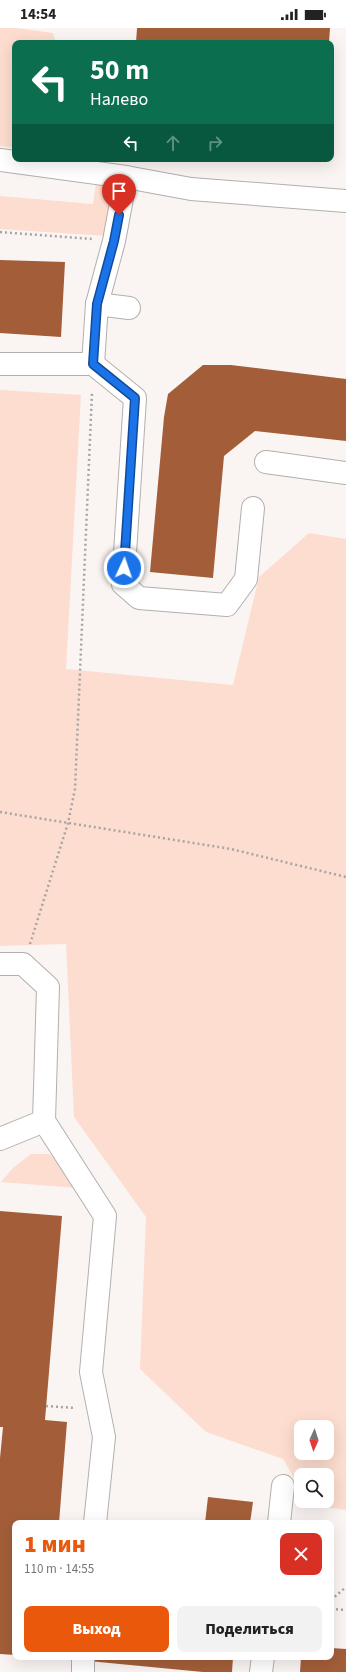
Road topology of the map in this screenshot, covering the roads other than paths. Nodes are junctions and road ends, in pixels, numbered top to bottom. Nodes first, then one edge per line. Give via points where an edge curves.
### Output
1 (0, 160) edge
2 (12, 162) edge
3 (15, 162) edge
4 (126, 177) junction
5 (346, 202) edge
6 (97, 304) junction
7 (129, 308) dead end
8 (0, 364) edge
9 (93, 364) junction
10 (266, 462) dead end
11 (346, 473) edge
12 (254, 508) dead end
13 (0, 964) edge
14 (44, 1121) junction
15 (0, 1139) edge
16 (283, 1486) dead end
17 (95, 1520) edge
18 (279, 1520) edge
19 (263, 1660) edge
20 (261, 1672) edge

1 - 2 lane
3 - 4 lane
4 - 5 lane via 192,188
4 - 6 lane via 114,241
6 - 7 lane
6 - 9 lane
8 - 9 lane
9 - 12 lane via 135,398 123,584 139,598 227,605 246,579
10 - 11 lane
13 - 14 lane via 23,964 48,987
14 - 15 lane
14 - 17 lane via 105,1216 91,1372 104,1437
16 - 18 lane
19 - 20 lane

